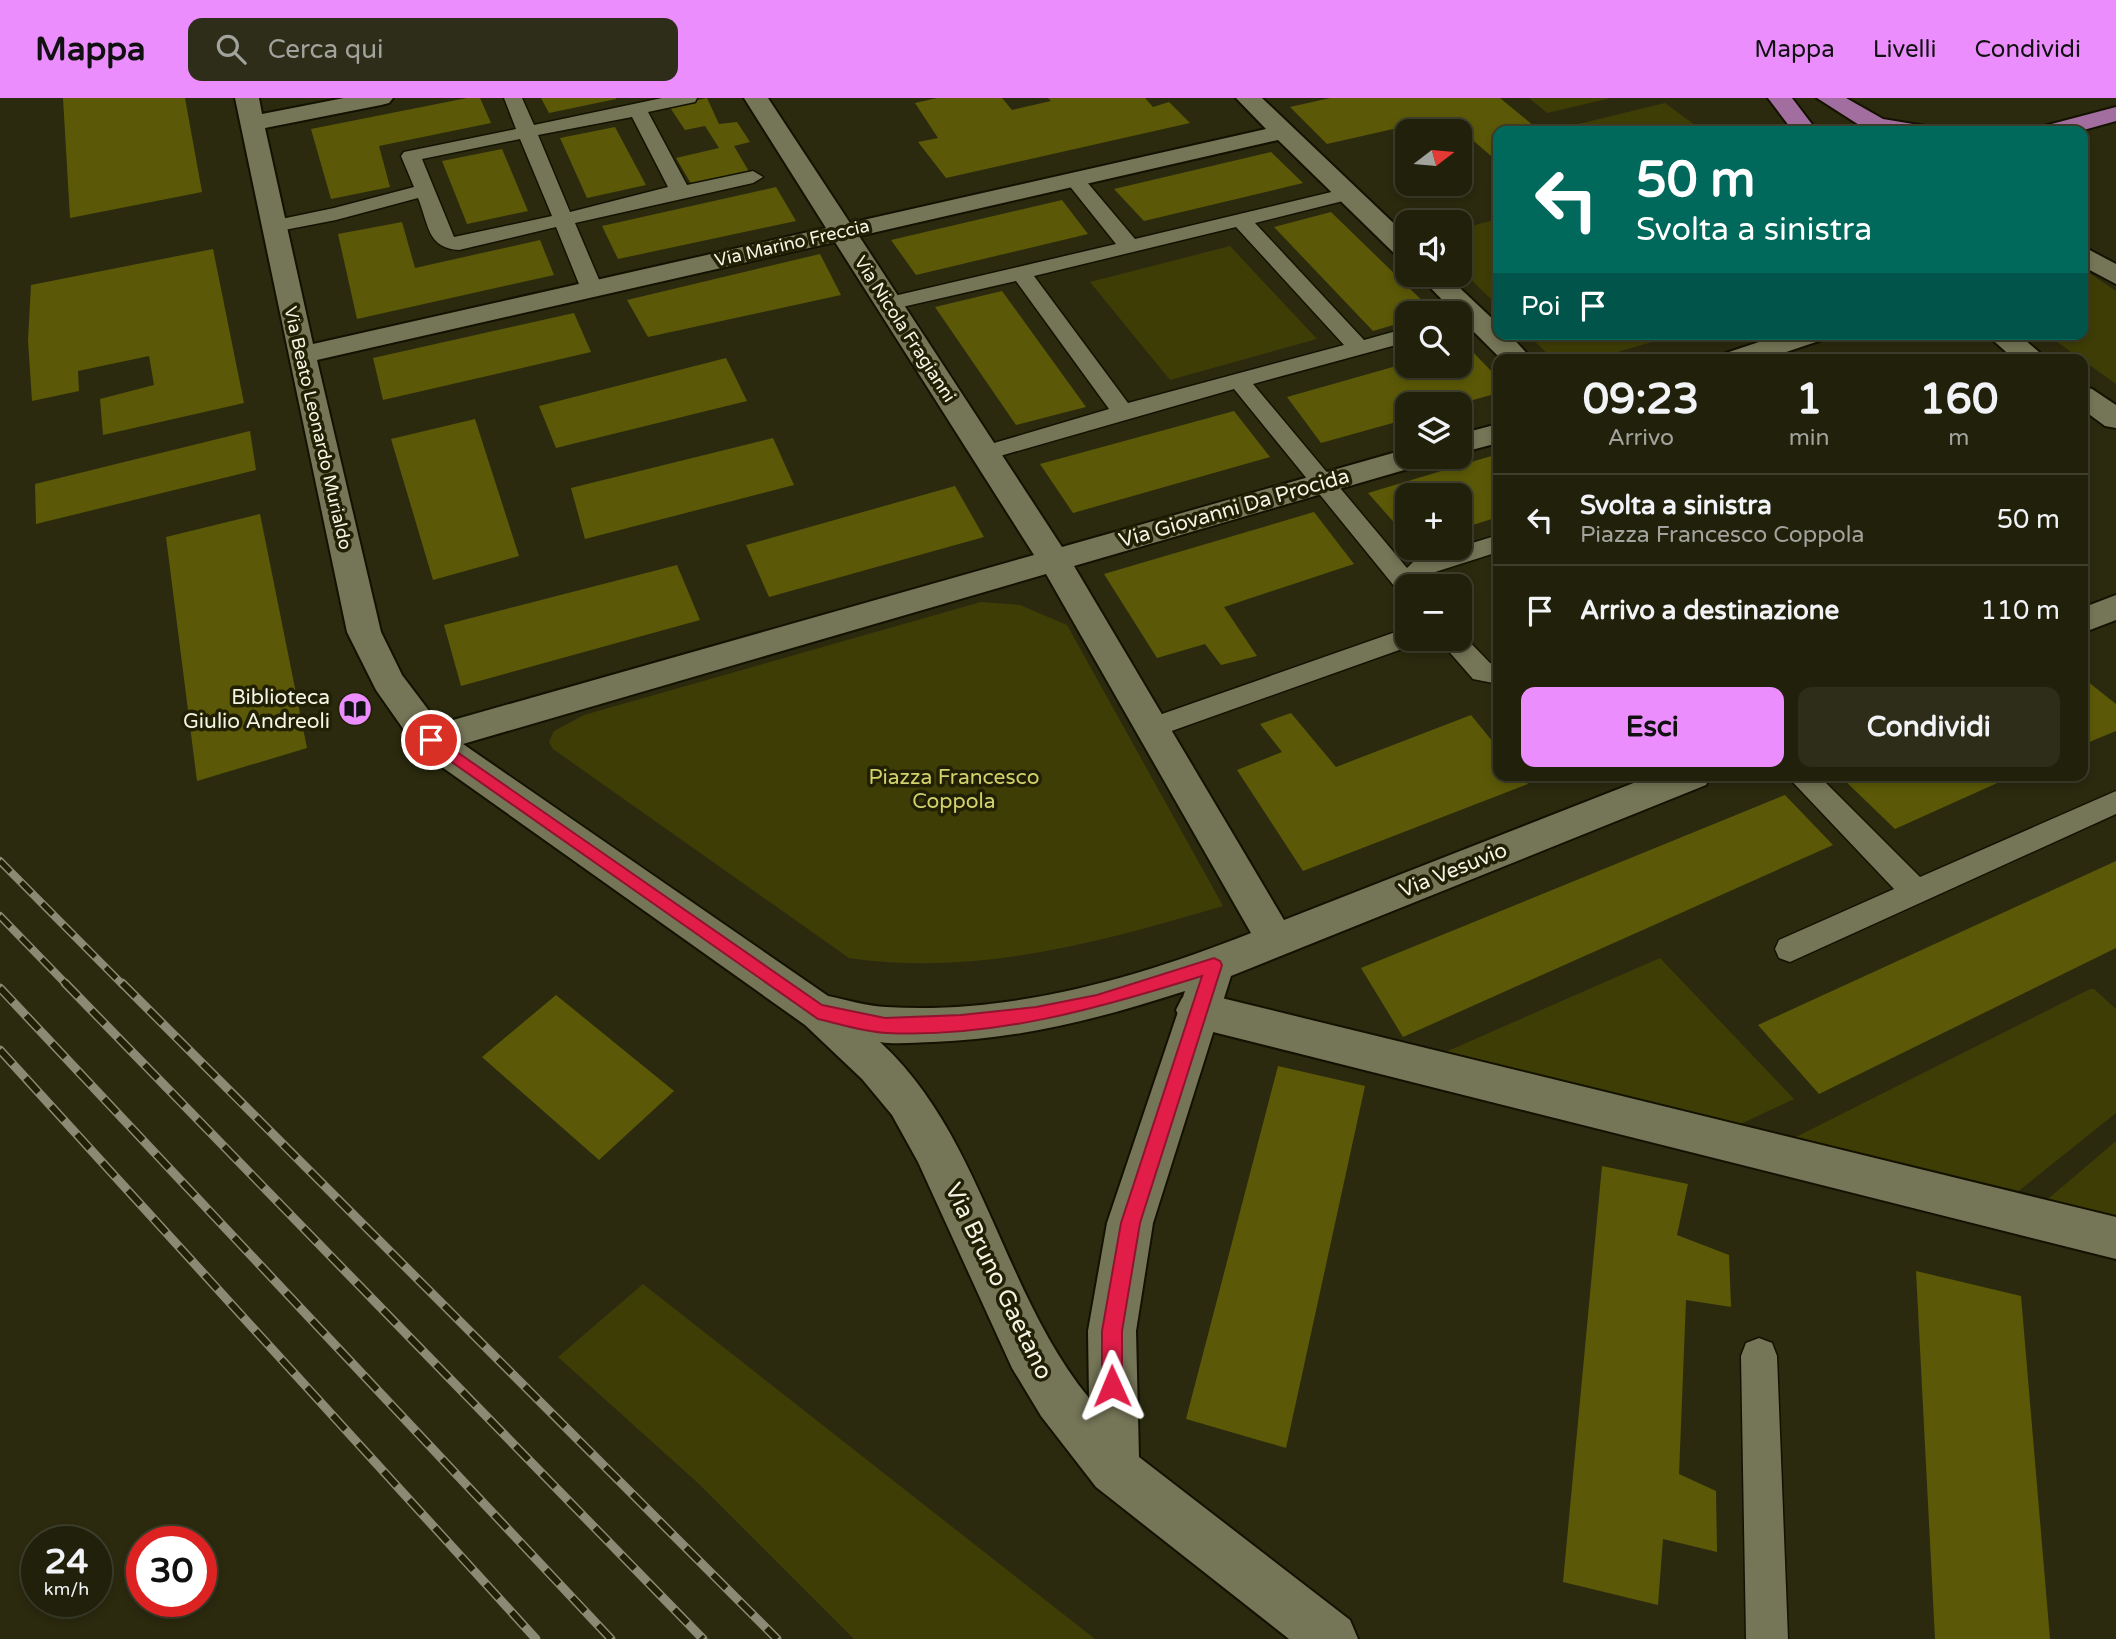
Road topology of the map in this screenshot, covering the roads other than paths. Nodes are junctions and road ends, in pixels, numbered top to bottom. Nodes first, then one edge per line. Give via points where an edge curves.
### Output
1 (381, 98) edge
2 (513, 98) edge
3 (688, 98) edge
4 (756, 98) edge
5 (1248, 98) edge
6 (1780, 98) edge
7 (1829, 98) edge
8 (250, 110) edge
9 (628, 111) junction
10 (2116, 114) edge
11 (1801, 126) edge
12 (1878, 126) edge
13 (2072, 126) edge
14 (528, 131) junction
15 (1283, 132) junction
16 (753, 177) dead end
17 (1074, 179) junction
18 (424, 190) junction
19 (673, 194) junction
20 (1348, 194) junction
21 (565, 218) junction
22 (1241, 220) junction
23 (274, 226) junction
24 (842, 232) junction
25 (1395, 239) edge
26 (1130, 247) junction
27 (2088, 258) edge
28 (1021, 273) junction
29 (2116, 276) edge
30 (1441, 287) edge
31 (592, 289) junction
32 (1453, 301) edge
33 (889, 304) junction
34 (1472, 322) edge
35 (1395, 338) edge
36 (1493, 339) edge
37 (1494, 340) edge
38 (1794, 340) edge
39 (2008, 340) edge
40 (1359, 348) junction
41 (1512, 354) edge
42 (1751, 354) edge
43 (2027, 354) edge
44 (301, 355) junction
45 (1239, 381) junction
46 (2088, 399) edge
47 (1123, 412) junction
48 (2116, 419) edge
49 (1493, 434) edge
50 (1472, 441) edge
51 (985, 453) junction
52 (1395, 462) edge
53 (1321, 483) junction
54 (1493, 545) edge
55 (1054, 560) junction
56 (1398, 574) edge
57 (1417, 574) edge
58 (2116, 607) edge
59 (2088, 619) edge
60 (1395, 641) edge
61 (1464, 651) edge
62 (1493, 679) edge
63 (1152, 728) junction
64 (431, 740) junction
65 (1678, 781) edge
66 (1806, 781) edge
67 (2116, 802) edge
68 (1916, 892) junction
69 (1276, 941) junction
70 (1790, 949) dead end
71 (1214, 965) junction
72 (1197, 1010) junction
73 (818, 1012) junction
74 (2116, 1238) edge
75 (1759, 1356) dead end
76 (1114, 1469) junction
77 (1331, 1639) edge
78 (1767, 1639) edge

1 - 8 street
2 - 14 lane
3 - 9 lane
4 - 24 street, Via Nicola Fragianni
5 - 15 street
6 - 11 main road
7 - 12 main road
8 - 23 street, Via Beato Leonardo Murialdo
9 - 14 lane
9 - 19 lane via 638,111 678,187
10 - 13 main road
14 - 18 lane via 411,156
14 - 21 lane
15 - 17 street, Via Marino Freccia
15 - 20 street
16 - 19 lane
17 - 24 street, Via Marino Freccia
17 - 26 lane
18 - 21 lane via 446,243 460,244
18 - 23 lane
19 - 21 lane
20 - 22 lane
20 - 25 street
21 - 31 lane
22 - 26 lane
22 - 40 lane
23 - 44 street, Via Beato Leonardo Murialdo
24 - 31 street, Via Marino Freccia
24 - 33 street, Via Nicola Fragianni
26 - 28 lane
27 - 29 street
28 - 33 lane
28 - 47 lane
30 - 32 street
31 - 44 street, Via Marino Freccia
33 - 51 street, Via Nicola Fragianni
34 - 36 street
35 - 40 lane
37 - 41 street
38 - 42 street
39 - 43 street
40 - 45 lane
44 - 64 street, Via Beato Leonardo Murialdo via 364,632 388,681
45 - 47 lane
45 - 53 lane
46 - 48 street
47 - 51 lane
49 - 50 street
51 - 55 street, Via Nicola Fragianni
52 - 53 street, Via Giovanni Da Procida
53 - 55 street, Via Giovanni Da Procida
53 - 56 lane
54 - 57 lane via 1423,567
55 - 63 street
55 - 64 street
58 - 59 street
60 - 63 lane
61 - 62 lane
63 - 69 street
64 - 73 street
65 - 69 street, Via Vesuvio
66 - 68 lane
67 - 68 lane
68 - 70 lane
69 - 71 street, Via Vesuvio
71 - 72 street
71 - 73 street via 1097,1002 961,1023 885,1026
72 - 74 street
72 - 76 street via 1130,1223 1112,1331
73 - 76 street, Via Bruno Gaetano via 877,1066 906,1101 934,1148 1029,1351 1058,1399
75 - 78 lane
76 - 77 street, Via Bruno Gaetano

